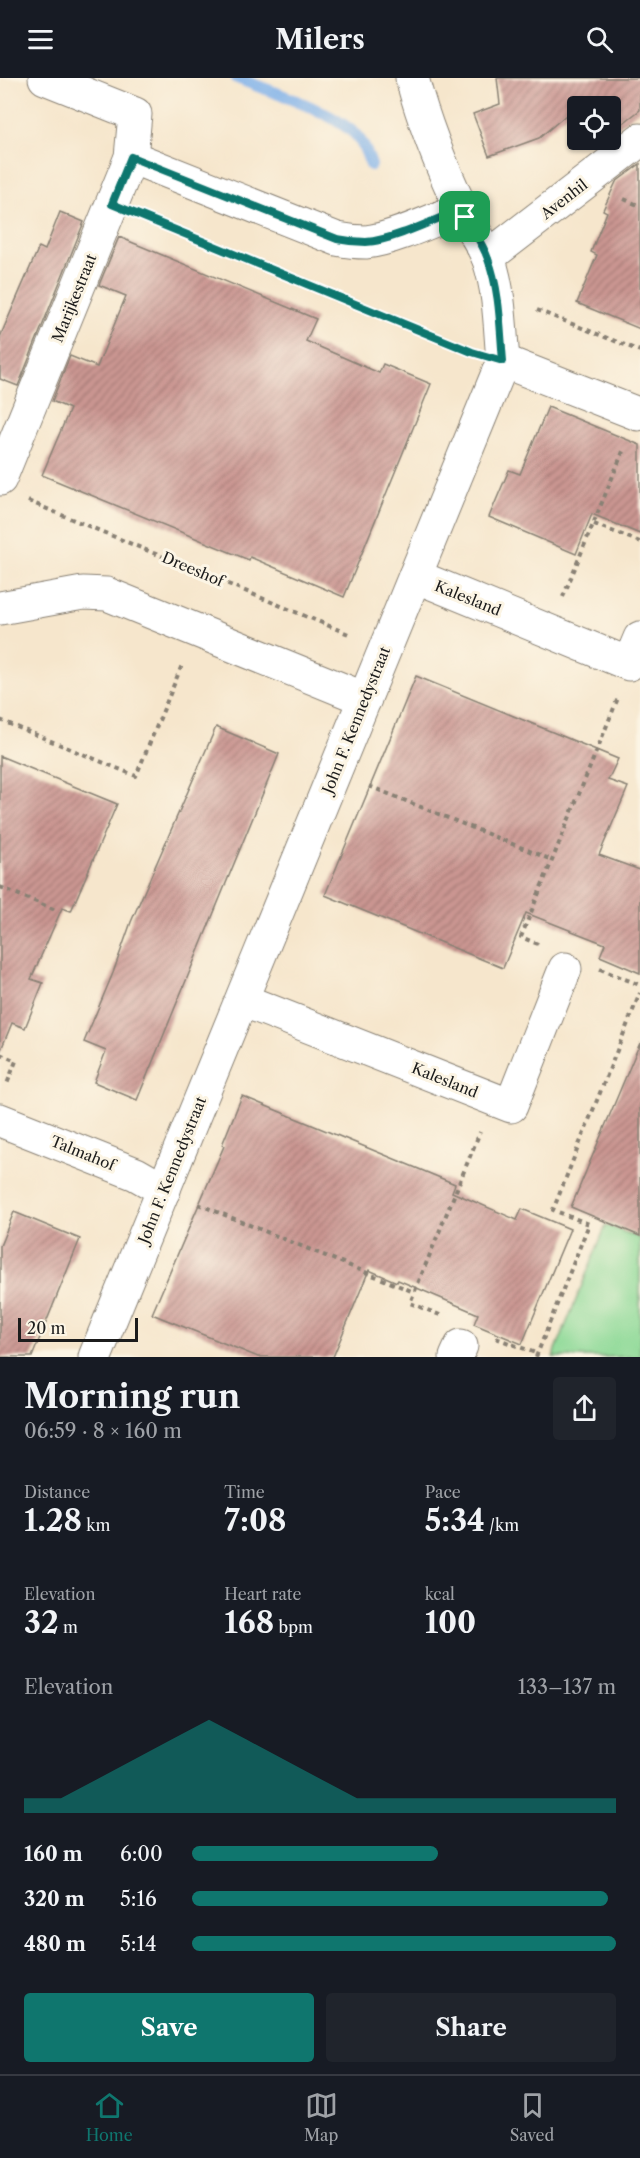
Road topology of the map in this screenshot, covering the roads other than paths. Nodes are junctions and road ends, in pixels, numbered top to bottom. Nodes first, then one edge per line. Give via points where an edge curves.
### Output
1 (45, 78) edge
2 (412, 78) edge
3 (640, 140) edge
4 (131, 157) junction
5 (461, 209) junction
6 (488, 257) junction
7 (503, 361) junction
8 (638, 414) road end
9 (11, 489) edge
10 (415, 576) junction
11 (0, 608) edge
12 (640, 638) edge
13 (365, 699) junction
14 (565, 969) dead end
15 (242, 1000) junction
16 (2, 1105) edge
17 (164, 1190) junction
18 (95, 1357) edge

1 - 4 street, Marijkestraat via 135,114
2 - 5 street, John F. Kennedystraat via 436,154
3 - 6 street, Avenhil
4 - 5 street via 352,242 385,238
4 - 9 street, Marijkestraat
5 - 6 street, John F. Kennedystraat
6 - 7 street, John F. Kennedystraat via 497,294
7 - 8 street
7 - 10 street, John F. Kennedystraat
10 - 12 street, Kalesland via 629,664
10 - 13 street, John F. Kennedystraat
11 - 13 street via 72,594 106,594
13 - 15 street, John F. Kennedystraat
14 - 15 street, Kalesland via 511,1106
15 - 17 street, John F. Kennedystraat
16 - 17 street, Talmahof
17 - 18 street, John F. Kennedystraat

